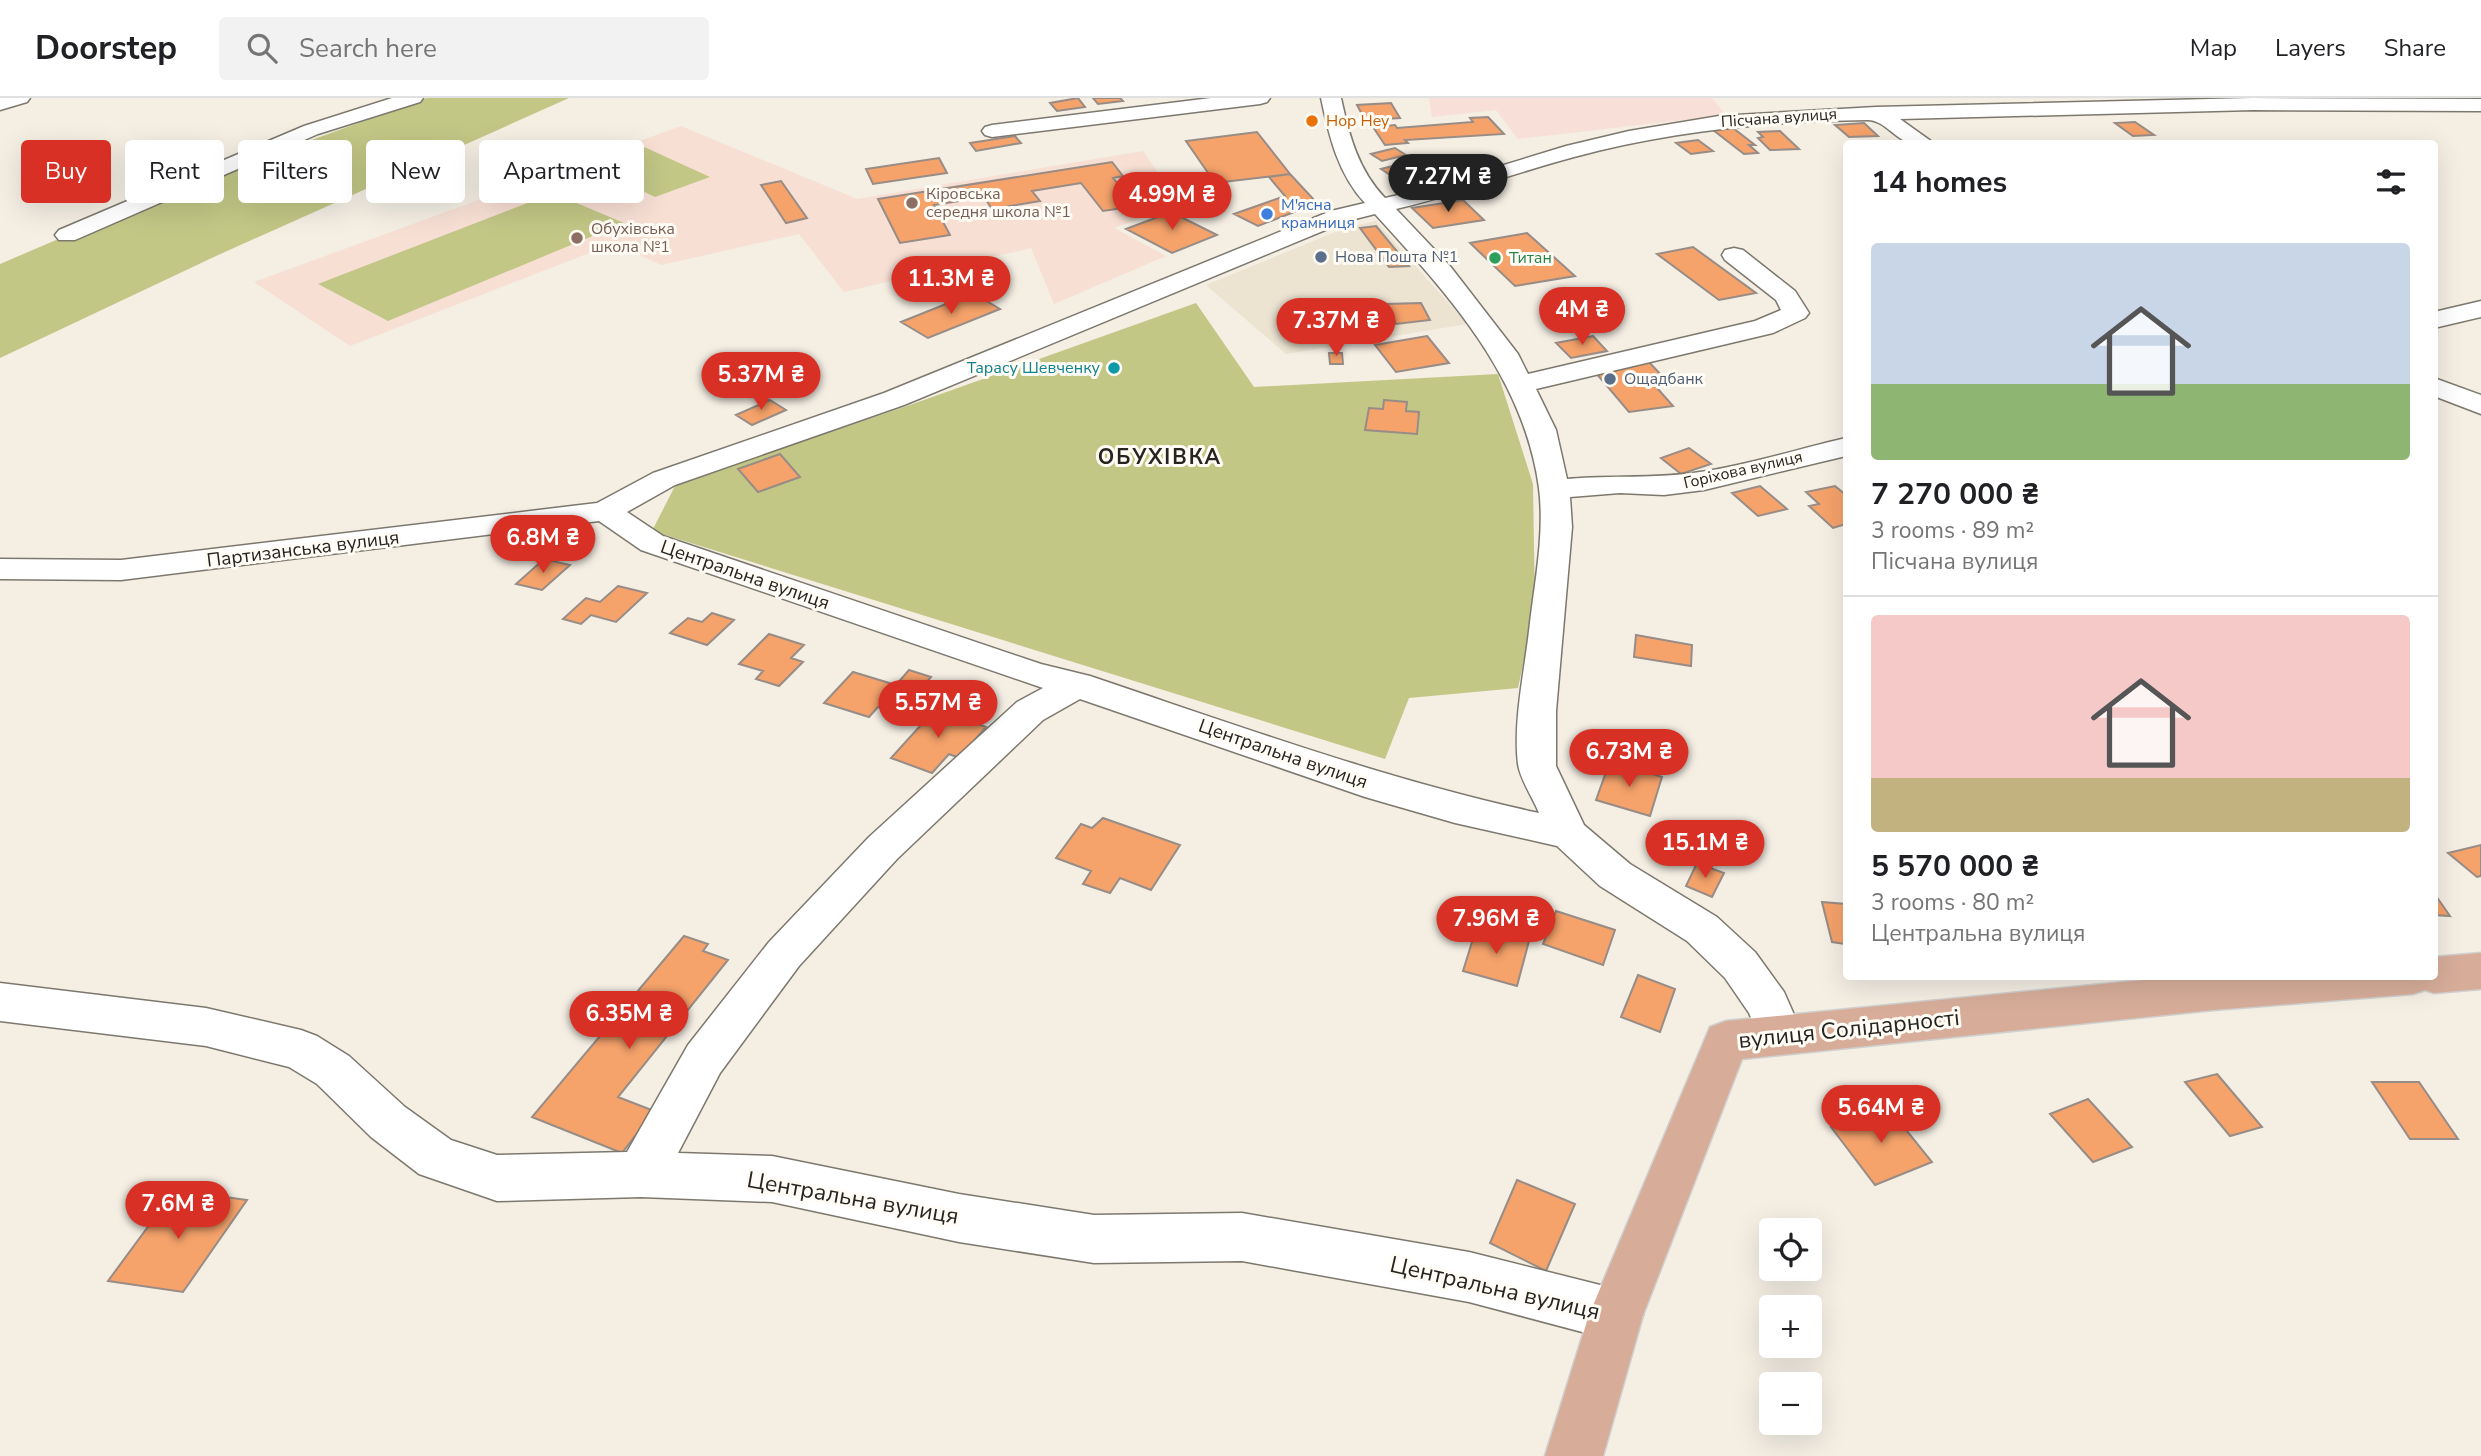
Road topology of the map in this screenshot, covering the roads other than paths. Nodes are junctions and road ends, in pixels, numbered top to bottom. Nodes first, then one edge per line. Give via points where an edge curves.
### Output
1 (20, 98) edge
2 (413, 98) edge
3 (1260, 98) edge
4 (1331, 98) edge
5 (0, 104) edge
6 (2481, 105) edge
7 (1876, 113) junction
8 (992, 131) dead end
9 (1919, 140) edge
10 (1382, 207) junction
11 (67, 235) dead end
12 (1734, 254) dead end
13 (2481, 309) edge
14 (2438, 319) edge
15 (1521, 384) junction
16 (2438, 388) edge
17 (2481, 405) edge
18 (1843, 448) edge
19 (1554, 489) junction
20 (605, 511) junction
21 (0, 569) edge
22 (1077, 685) junction
23 (1569, 834) junction
24 (2481, 971) edge
25 (2438, 975) edge
26 (2363, 980) edge
27 (0, 1002) edge
28 (1780, 1035) junction
29 (641, 1174) junction
30 (1616, 1315) junction
31 (1573, 1456) edge

1 - 5 street
2 - 11 street via 311,130
3 - 8 street
4 - 10 street, Центральна вулиця via 1350,166
6 - 7 street, Пісчана вулиця via 2253,104
7 - 9 street
7 - 10 street, Пісчана вулиця via 1719,122 1629,137
10 - 15 street, Центральна вулиця via 1441,271
10 - 20 street via 1339,216 894,399 664,479
12 - 15 street via 1786,296 1796,313 1764,327
13 - 14 street
15 - 19 street, Центральна вулиця via 1541,430
16 - 17 street
18 - 19 street, Горіхова вулиця via 1704,481
19 - 23 street, Центральна вулиця via 1556,527 1537,766
20 - 21 street, Партизанська вулиця via 121,570
20 - 22 street, Центральна вулиця via 652,543
22 - 23 street, Центральна вулиця via 1379,787
22 - 29 street via 1030,711 883,848 784,954 704,1059
23 - 28 street, Центральна вулиця via 1615,875 1702,929 1740,965 1768,1004
24 - 25 main road
26 - 28 main road, вулиця Солідарності
27 - 29 street, Центральна вулиця via 206,1027 301,1050 333,1070 388,1122 436,1158 497,1178
28 - 30 main road, вулиця Солідарності via 1726,1041
29 - 30 street, Центральна вулиця via 772,1179 960,1218 1094,1239 1242,1237 1469,1277
30 - 31 main road, вулиця Солідарності

